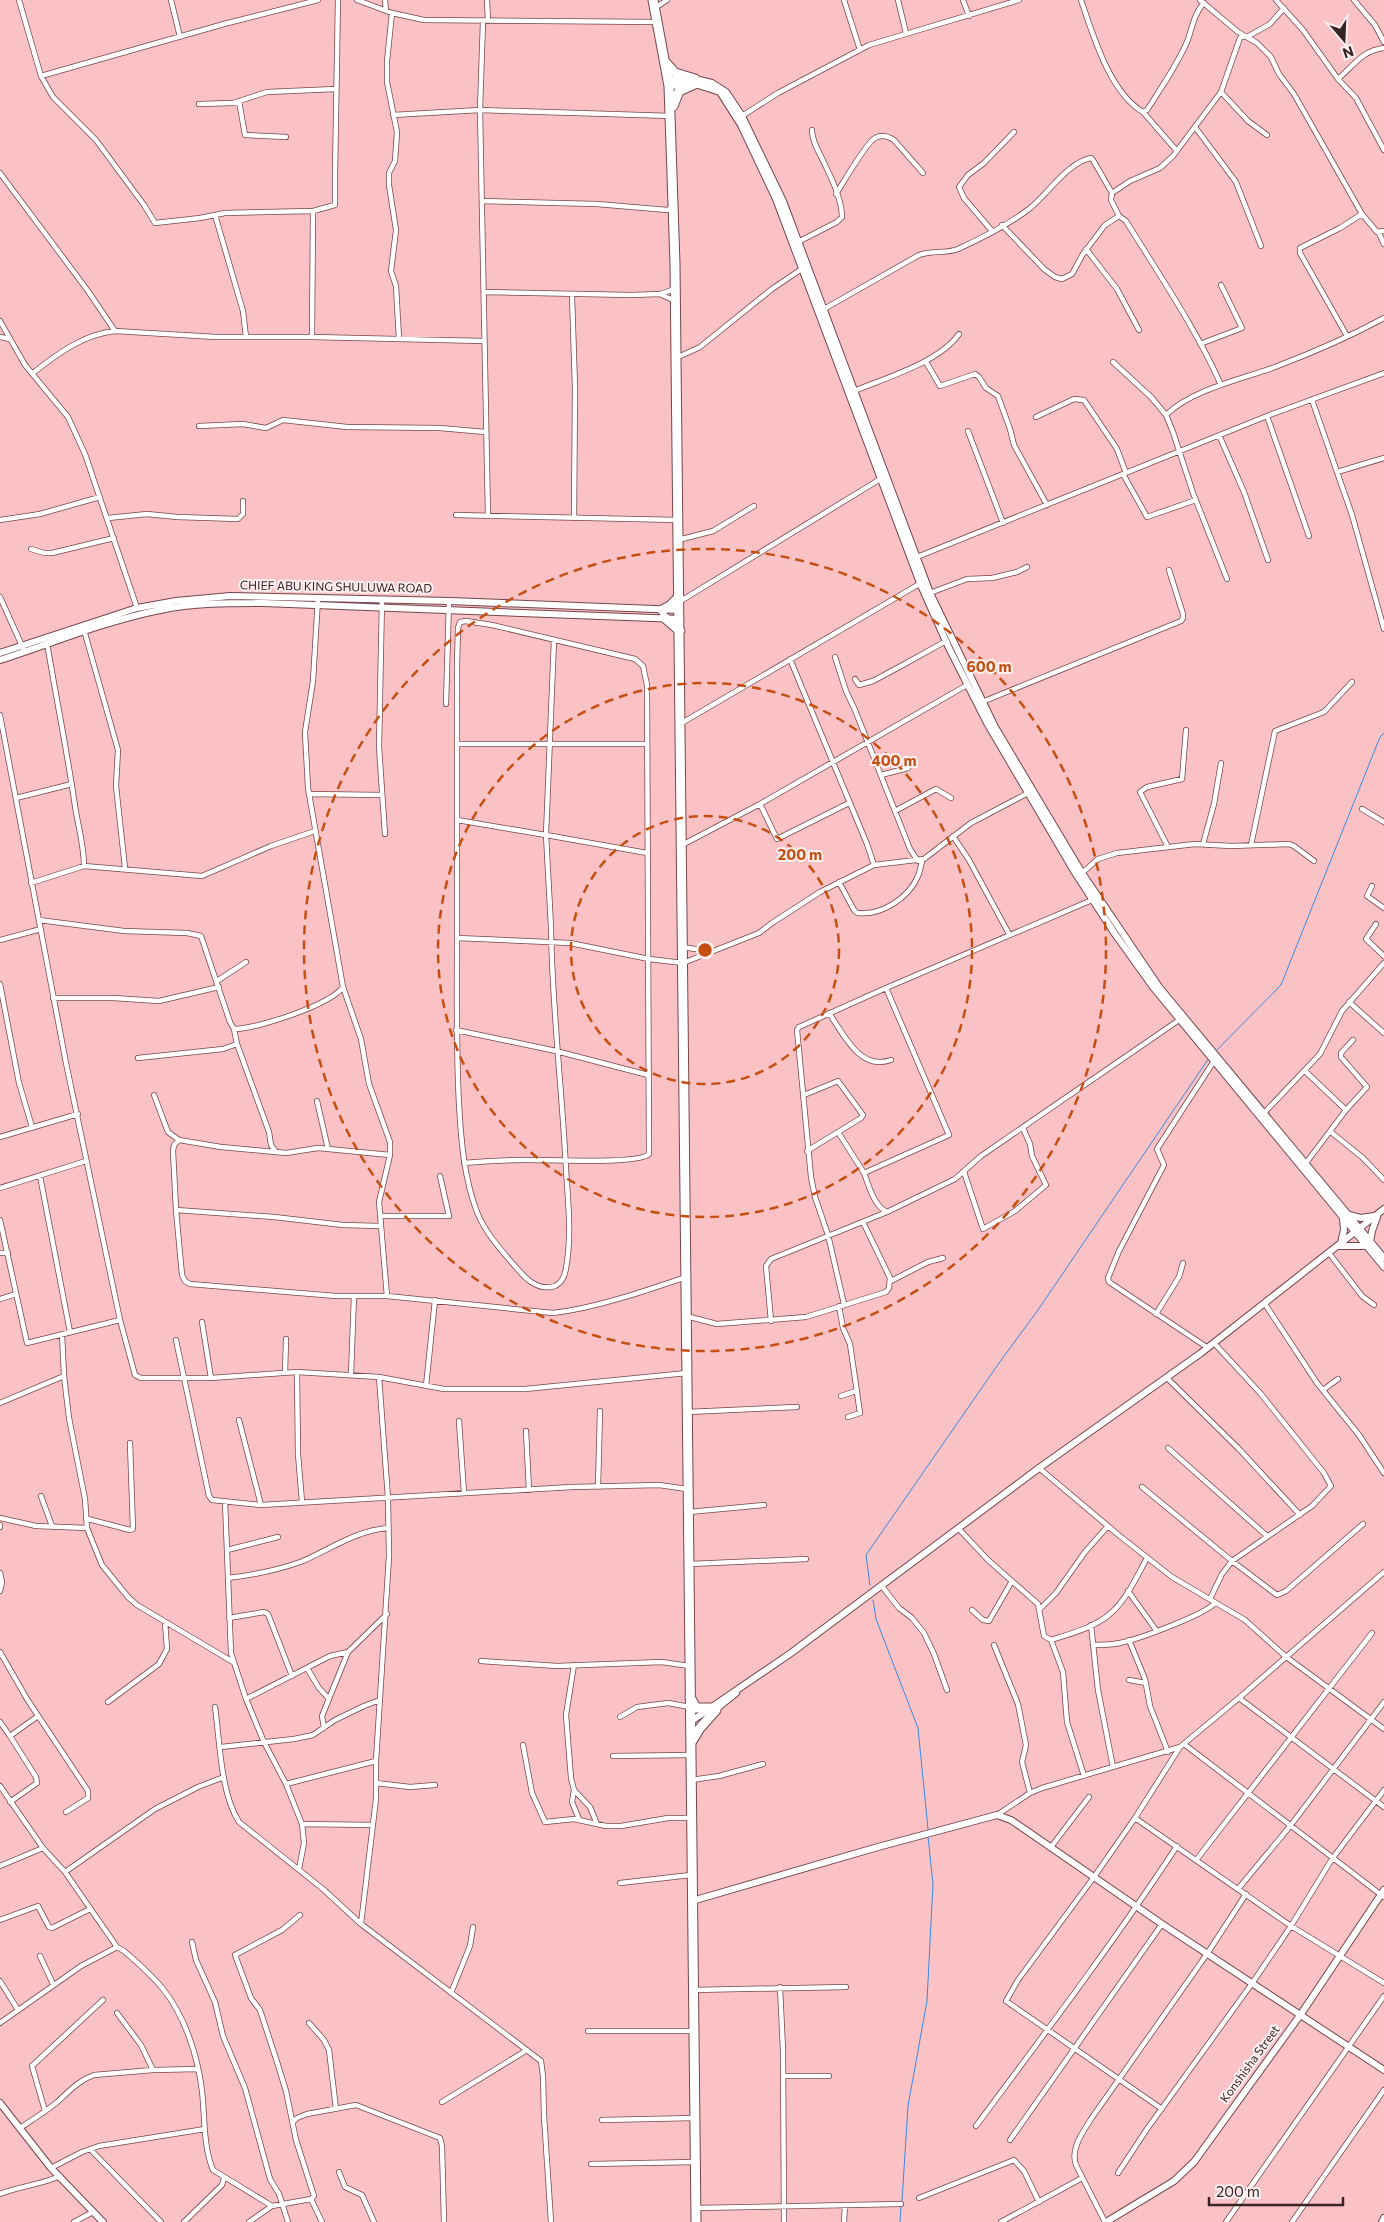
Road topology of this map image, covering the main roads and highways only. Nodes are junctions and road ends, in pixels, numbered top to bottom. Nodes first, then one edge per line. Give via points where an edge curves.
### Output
1 (654, 4) edge
2 (666, 62) junction
3 (672, 116) junction
4 (679, 607) junction
5 (680, 631) junction
6 (689, 1694) junction
7 (690, 1751) junction
8 (696, 2222) edge

1 - 2 highway
2 - 3 highway
2 - 3 highway via 675,73 695,82 677,94
3 - 4 highway
4 - 5 highway
4 - 5 highway via 670,606 663,613
5 - 6 highway
6 - 7 highway
6 - 7 highway via 696,1708 713,1709 695,1734
7 - 8 highway

